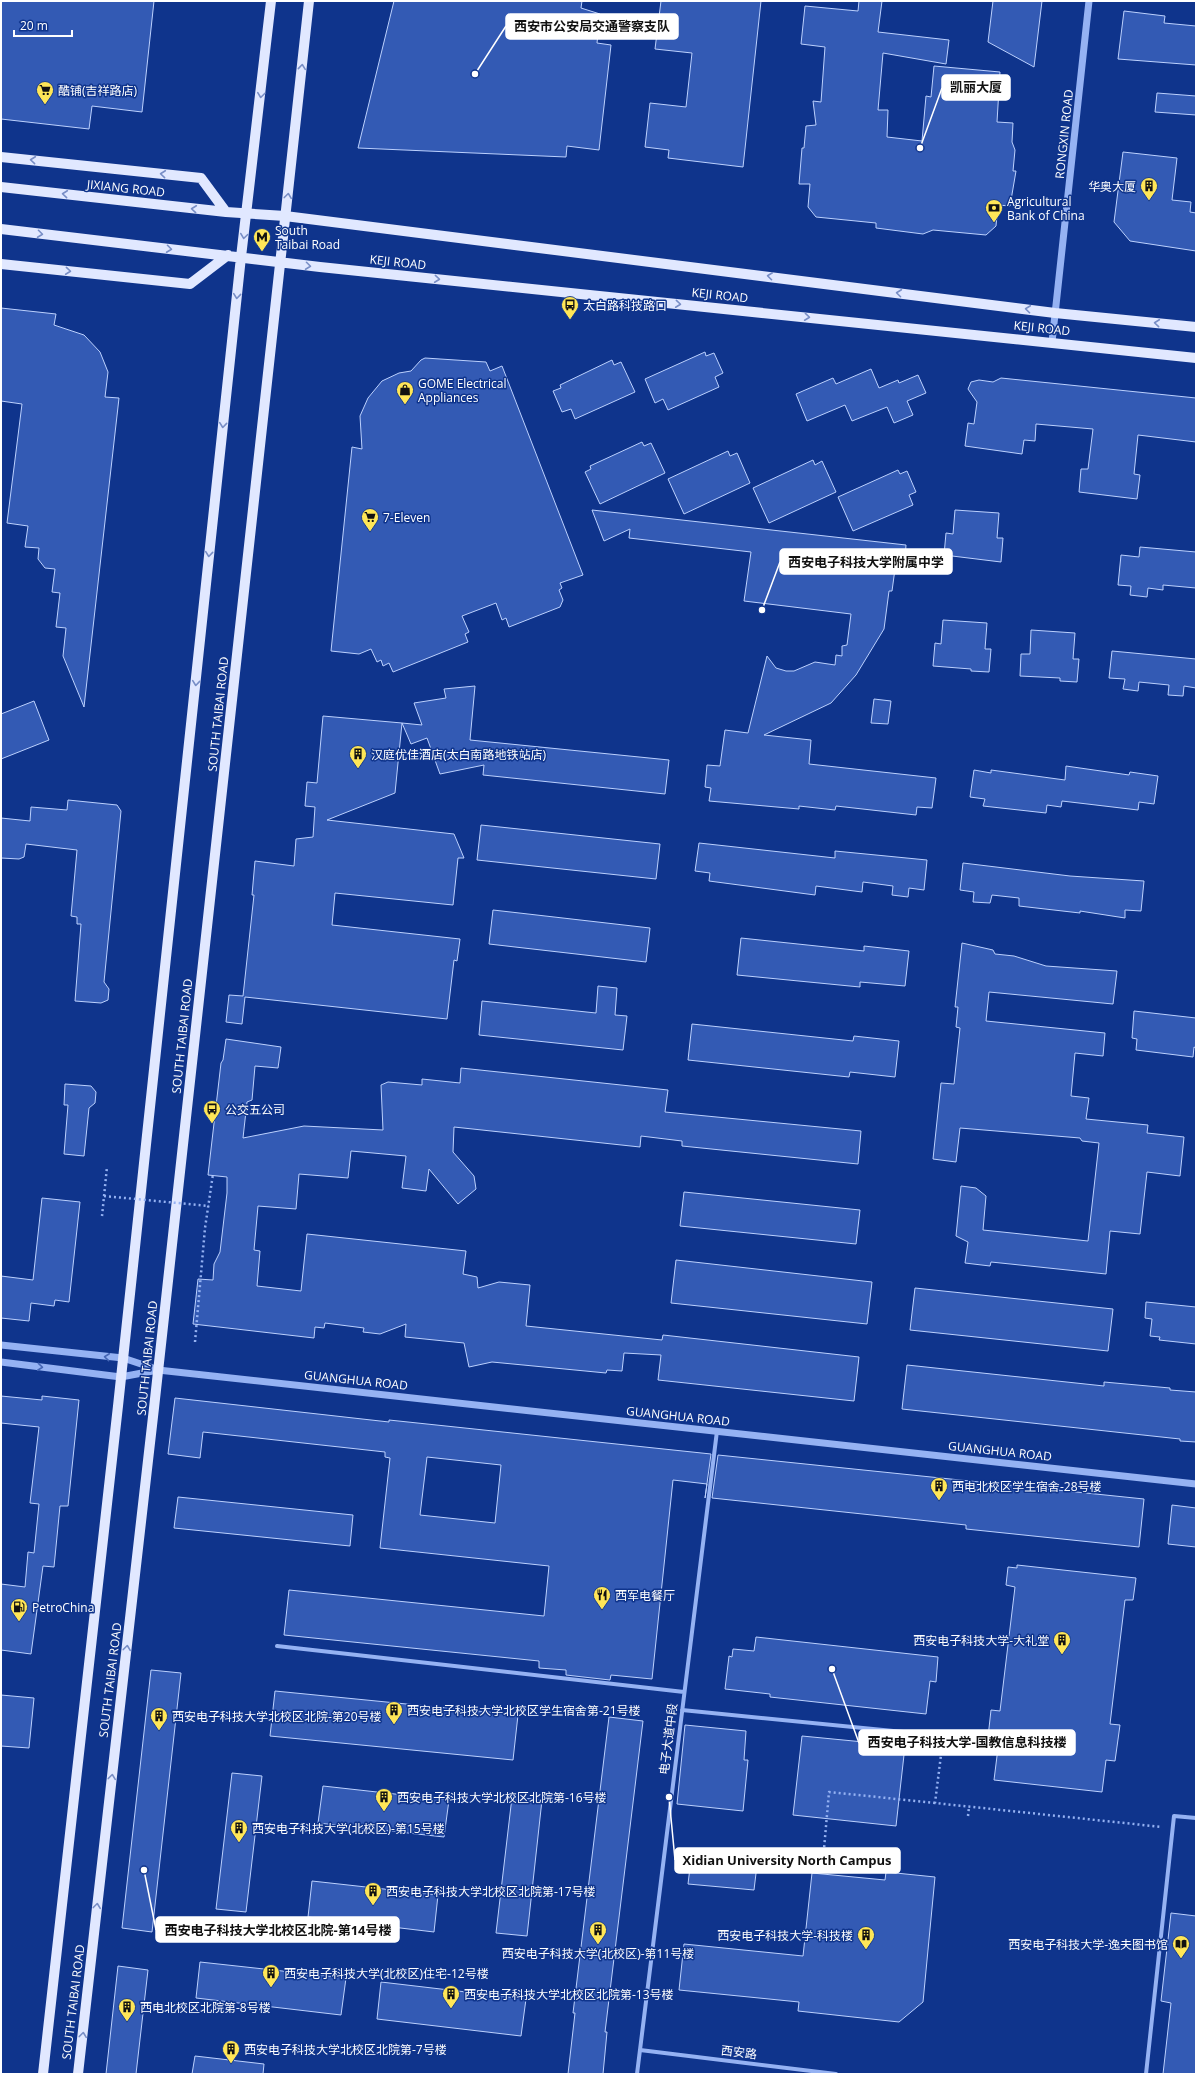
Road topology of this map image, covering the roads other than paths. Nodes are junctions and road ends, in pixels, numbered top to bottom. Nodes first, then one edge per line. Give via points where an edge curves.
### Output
1 (271, 1) edge
2 (309, 1) edge
3 (1089, 1) edge
4 (1, 157) edge
5 (1, 187) edge
6 (226, 212) junction
7 (247, 214) junction
8 (285, 216) junction
9 (1, 229) edge
10 (228, 256) junction
11 (241, 257) junction
12 (282, 262) junction
13 (1, 264) edge
14 (1055, 312) junction
15 (1196, 327) edge
16 (1052, 342) junction
17 (1196, 358) edge
18 (1, 1344) edge
19 (123, 1358) junction
20 (1, 1362) edge
21 (158, 1370) junction
22 (121, 1376) junction
23 (717, 1431) junction
24 (1196, 1484) edge
25 (277, 1646) dead end
26 (684, 1692) junction
27 (682, 1710) junction
28 (964, 1738) dead end
29 (1196, 1818) edge
30 (640, 2050) junction
31 (43, 2074) edge
32 (78, 2074) edge
33 (637, 2074) edge
34 (836, 2074) edge
35 (1146, 2074) edge

1 -> 7 main road
8 -> 2 main road, SOUTH TAIBAI ROAD
3 - 14 street, RONGXIN ROAD
6 -> 4 main road via 201,178
6 -> 5 main road, JIXIANG ROAD
6 - 7 main road, JIXIANG ROAD
7 - 8 main road, KEJI ROAD
7 -> 11 main road, SOUTH TAIBAI ROAD
8 - 12 main road, SOUTH TAIBAI ROAD
14 -> 8 main road, KEJI ROAD
9 -> 10 main road
10 - 11 main road
13 -> 10 main road via 190,284
11 - 12 main road, KEJI ROAD
11 -> 19 main road, SOUTH TAIBAI ROAD
12 -> 16 main road, KEJI ROAD
12 - 21 main road, SOUTH TAIBAI ROAD
15 -> 14 main road, KEJI ROAD
14 - 16 street, RONGXIN ROAD
16 - 17 main road, KEJI ROAD
19 -> 18 street, GUANGHUA ROAD
19 - 21 street, GUANGHUA ROAD
19 - 22 main road, SOUTH TAIBAI ROAD
20 -> 22 street, GUANGHUA ROAD
21 - 22 street, GUANGHUA ROAD
21 - 23 street, GUANGHUA ROAD
32 -> 21 main road, SOUTH TAIBAI ROAD
22 - 31 main road, SOUTH TAIBAI ROAD
23 - 24 street, GUANGHUA ROAD
23 - 26 street, 电子大道中段
25 - 26 street
26 - 27 street, 电子大道中段
27 - 28 street
27 - 30 street, 电子大道中段
29 - 35 street via 1174,1816
30 - 33 street, 电子大道中段
30 - 34 street, 西安路

